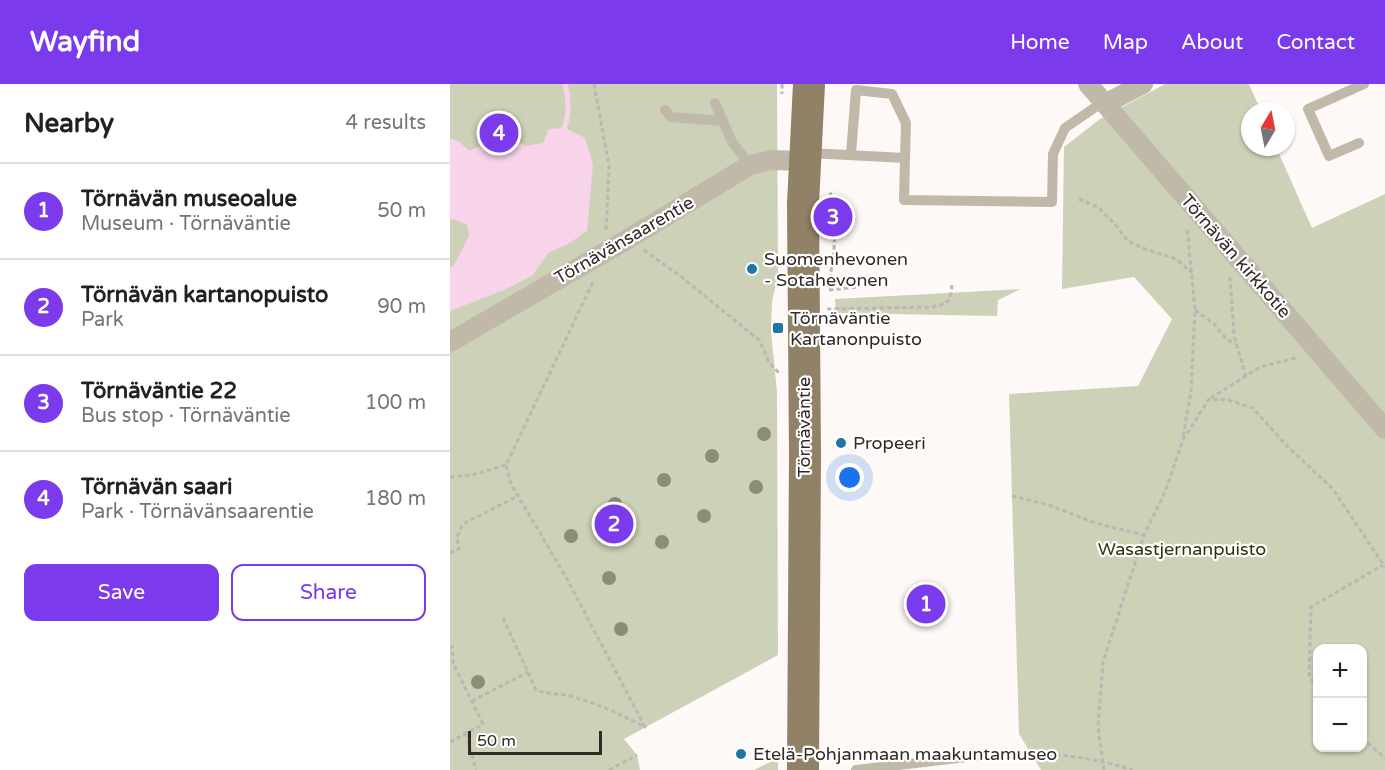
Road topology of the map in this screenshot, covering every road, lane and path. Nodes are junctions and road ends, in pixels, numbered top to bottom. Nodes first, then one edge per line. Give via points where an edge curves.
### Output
1 (594, 84) edge
2 (809, 84) edge
3 (1088, 84) edge
4 (1143, 84) edge
5 (1364, 84) edge
6 (715, 103) dead end
7 (1105, 104) junction
8 (664, 110) dead end
9 (722, 121) junction
10 (1359, 143) dead end
11 (851, 154) junction
12 (805, 157) junction
13 (905, 158) junction
14 (750, 165) junction
15 (1183, 194) junction
16 (1079, 199) dead end
17 (607, 218) junction
18 (628, 239) junction
19 (1228, 248) junction
20 (606, 251) junction
21 (1192, 273) junction
22 (952, 285) dead end
23 (858, 287) dead end
24 (814, 300) junction
25 (1195, 310) junction
26 (450, 342) edge
27 (1236, 344) junction
28 (1320, 353) junction
29 (1246, 377) junction
30 (784, 379) dead end
31 (1209, 399) junction
32 (1385, 429) edge
33 (1183, 441) junction
34 (506, 465) junction
35 (450, 477) edge
36 (518, 496) junction
37 (1012, 496) dead end
38 (1144, 535) junction
39 (450, 553) edge
40 (1384, 566) edge
41 (503, 618) dead end
42 (452, 645) dead end
43 (528, 672) junction
44 (1313, 682) edge
45 (472, 701) junction
46 (466, 733) junction
47 (450, 742) edge
48 (1367, 742) edge
49 (637, 755) dead end
50 (984, 755) joint
51 (1385, 758) edge
52 (1103, 760) junction
53 (476, 770) edge
54 (609, 770) edge
55 (803, 770) edge
56 (856, 770) edge
57 (1104, 770) edge
58 (1133, 770) edge

1 - 17 path via 609,166
2 - 12 main road, Törnäväntie
3 - 7 street, Törnävän kirkkotie
4 - 7 street
5 - 10 lane via 1308,109 1329,156
6 - 9 lane
7 - 13 lane via 1065,128 1053,154 1052,202 904,200
7 - 15 street, Törnävän kirkkotie
8 - 9 lane via 671,117
9 - 14 lane
11 - 12 lane
11 - 13 lane
11 - 13 lane via 856,90 892,94 906,123
12 - 14 street, Törnävänsaarentie
12 - 24 main road, Törnäväntie
14 - 18 street, Törnävänsaarentie
15 - 19 street, Törnävän kirkkotie
15 - 21 path
16 - 21 path via 1098,207 1126,240 1176,260
17 - 18 path
17 - 20 path
18 - 20 street, Törnävänsaarentie
18 - 30 path via 759,340 769,362
19 - 27 path
19 - 28 street, Törnävän kirkkotie
20 - 26 street, Törnävänsaarentie
20 - 34 path
21 - 25 path
22 - 24 path via 950,298 944,304 930,307
23 - 24 path
24 - 55 main road, Törnäväntie via 805,454
25 - 27 path
25 - 33 path via 1191,392
27 - 29 path
28 - 29 path via 1260,366
28 - 32 street, Törnävän kirkkotie
29 - 31 path
31 - 33 path
31 - 40 path via 1253,408 1333,489
33 - 38 path via 1166,492
34 - 35 path
34 - 36 path
36 - 39 path via 463,524 457,537 459,549
36 - 43 path via 566,577 645,728 610,709 536,690
37 - 38 path
38 - 52 path via 1103,662 1098,727
40 - 44 path via 1311,607 1309,675
41 - 43 path
42 - 45 path via 453,663
43 - 45 path
45 - 46 path via 483,724
46 - 47 path
46 - 53 path
48 - 51 path
49 - 54 path
50 - 52 path via 1016,752
50 - 56 lane
52 - 57 path
52 - 58 path

